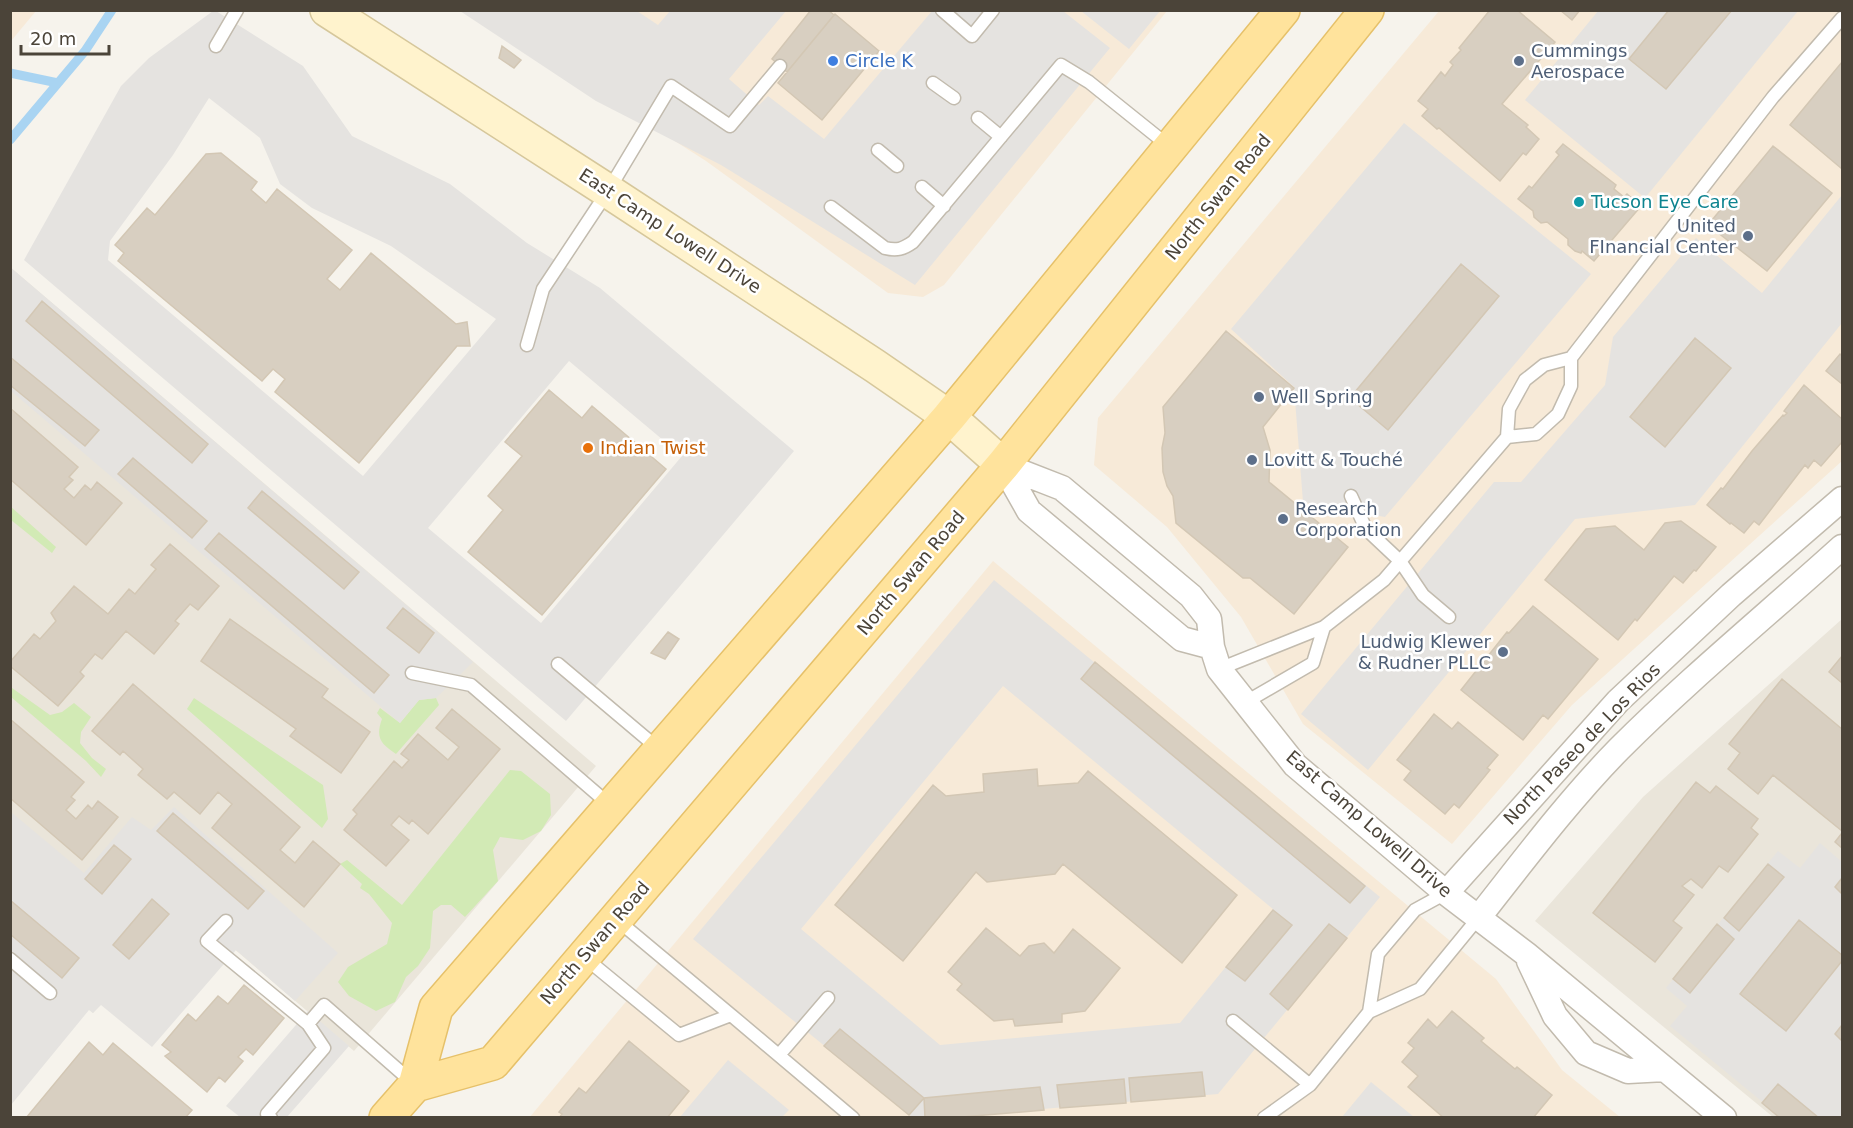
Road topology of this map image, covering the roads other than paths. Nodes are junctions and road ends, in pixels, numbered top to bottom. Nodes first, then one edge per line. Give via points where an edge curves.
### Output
1 (237, 10) edge
2 (327, 10) edge
3 (942, 10) edge
4 (993, 10) edge
5 (1283, 10) edge
6 (1366, 10) edge
7 (1842, 18) edge
8 (216, 46) dead end
9 (780, 66) dead end
10 (933, 83) dead end
11 (954, 98) dead end
12 (978, 118) dead end
13 (1001, 138) junction
14 (1171, 148) junction
15 (878, 150) dead end
16 (897, 166) dead end
17 (922, 187) dead end
18 (608, 191) junction
19 (944, 206) junction
20 (831, 207) dead end
21 (527, 345) dead end
22 (1571, 358) junction
23 (949, 417) junction
24 (1507, 438) junction
25 (1003, 465) junction
26 (1351, 496) dead end
27 (1842, 499) edge
28 (1842, 547) edge
29 (1400, 561) junction
30 (1752, 578) junction
31 (1776, 607) junction
32 (1449, 617) dead end
33 (1324, 627) junction
34 (1216, 658) junction
35 (558, 664) dead end
36 (412, 673) dead end
37 (1246, 702) junction
38 (660, 750) junction
39 (612, 806) junction
40 (1446, 892) junction
41 (1479, 917) junction
42 (616, 919) junction
43 (226, 921) dead end
44 (1526, 954) junction
45 (584, 957) junction
46 (10, 959) edge
47 (50, 993) dead end
48 (828, 998) dead end
49 (1369, 1012) junction
50 (731, 1015) junction
51 (1233, 1021) dead end
52 (308, 1024) junction
53 (779, 1055) junction
54 (1665, 1069) junction
55 (1310, 1084) junction
56 (415, 1085) junction
57 (271, 1118) edge
58 (386, 1118) edge
59 (853, 1118) edge
60 (1264, 1118) edge
61 (1724, 1118) edge

1 - 8 lane
2 - 18 main road, East Camp Lowell Drive
3 - 4 lane via 972,36
5 - 14 main road
6 - 25 main road, North Swan Road
7 - 22 lane via 1773,97
9 - 18 lane via 730,126 671,86
10 - 11 lane
12 - 13 lane
13 - 14 lane via 1061,65 1089,82
13 - 19 lane
14 - 23 main road
15 - 16 lane
17 - 19 lane
18 - 21 lane via 543,289
18 - 23 main road, East Camp Lowell Drive
19 - 20 lane via 913,242 895,251 878,244
22 - 24 lane via 1544,365 1525,380 1509,410
22 - 24 lane via 1571,386 1558,414 1536,434
23 - 25 main road, East Camp Lowell Drive
23 - 38 main road
24 - 29 lane
25 - 34 street, East Camp Lowell Drive via 1029,511 1182,639
25 - 34 street, East Camp Lowell Drive via 1062,488 1191,596 1209,619
25 - 42 main road, North Swan Road
26 - 29 lane via 1366,529
27 - 30 street, North Paseo de Los Rios
28 - 31 street, North Paseo de Los Rios
29 - 32 lane via 1423,595
29 - 33 lane via 1384,580
30 - 31 street
30 - 40 street, North Paseo de Los Rios via 1618,701
31 - 41 street, North Paseo de Los Rios via 1618,750
33 - 34 lane
33 - 37 lane via 1313,663
34 - 37 street, East Camp Lowell Drive
35 - 38 lane
36 - 39 lane via 471,685
37 - 40 street, East Camp Lowell Drive via 1295,765
38 - 39 main road
39 - 56 main road via 436,1008
40 - 41 street, East Camp Lowell Drive
40 - 49 lane via 1415,910 1378,954
41 - 44 street, East Camp Lowell Drive
41 - 49 lane via 1420,989
42 - 45 main road, North Swan Road
42 - 50 lane
43 - 52 lane via 207,941
44 - 54 street, East Camp Lowell Drive
44 - 54 street, East Camp Lowell Drive via 1555,1016 1586,1053 1628,1071
45 - 50 lane via 679,1035
45 - 56 main road, North Swan Road via 493,1063
46 - 47 lane
48 - 53 lane
49 - 55 lane
50 - 53 lane
51 - 55 lane
52 - 56 lane via 324,1005
52 - 57 lane via 324,1048 267,1114
53 - 59 lane
54 - 61 street, East Camp Lowell Drive
55 - 60 lane
56 - 58 main road

